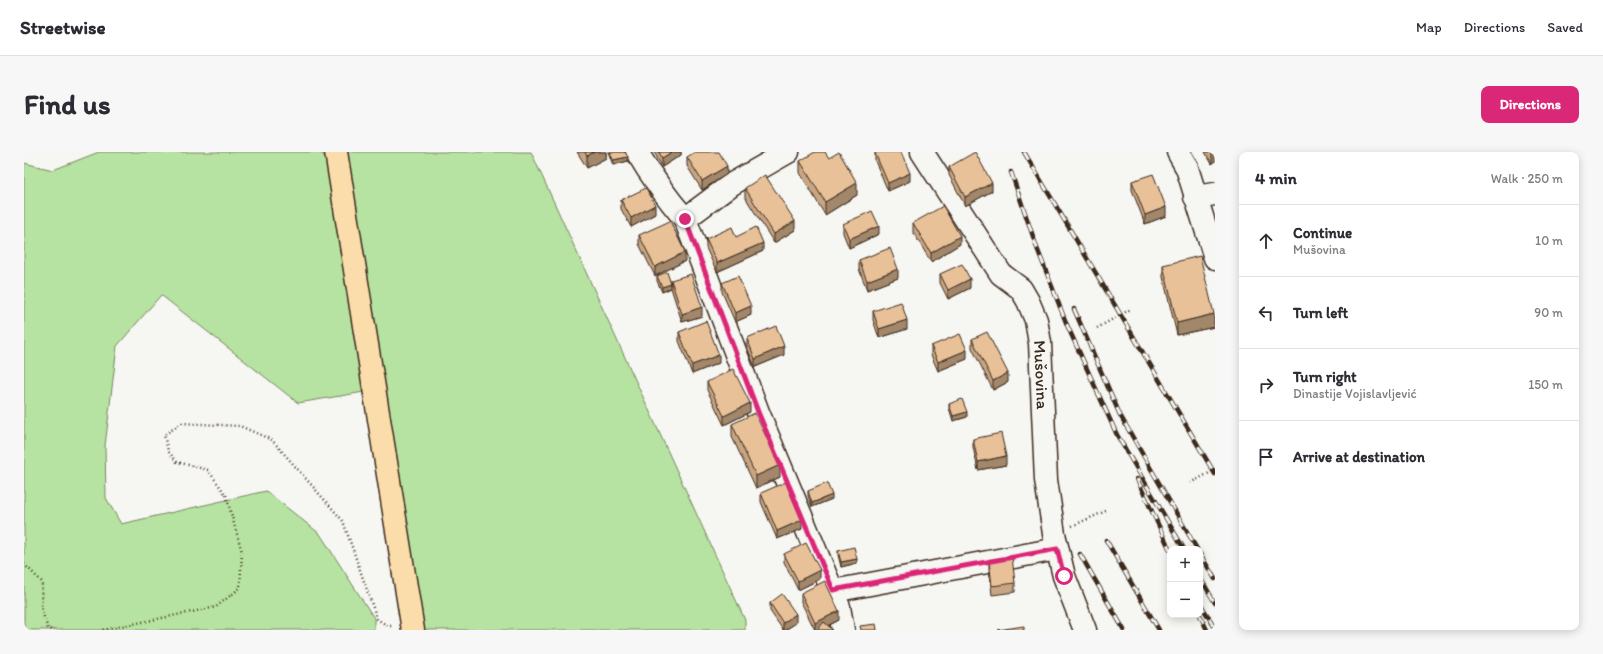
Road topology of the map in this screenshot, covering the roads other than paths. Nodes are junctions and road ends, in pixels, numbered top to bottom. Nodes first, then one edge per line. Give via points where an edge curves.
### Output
1 (336, 152) edge
2 (637, 152) edge
3 (788, 152) edge
4 (922, 152) edge
5 (1178, 152) edge
6 (1205, 196) edge
7 (685, 219) junction
8 (1215, 258) edge
9 (1056, 542) junction
10 (833, 590) junction
11 (413, 628) edge
12 (843, 630) edge
13 (1085, 630) edge

1 - 11 main road
2 - 7 street via 666,197
3 - 7 street via 732,184
4 - 9 street, Mušovina via 1001,274 1021,289 1036,320 1040,343 1046,480
5 - 6 street
6 - 8 street
7 - 10 street via 758,412
9 - 10 street
9 - 13 street, Mušovina via 1064,576
10 - 12 street

